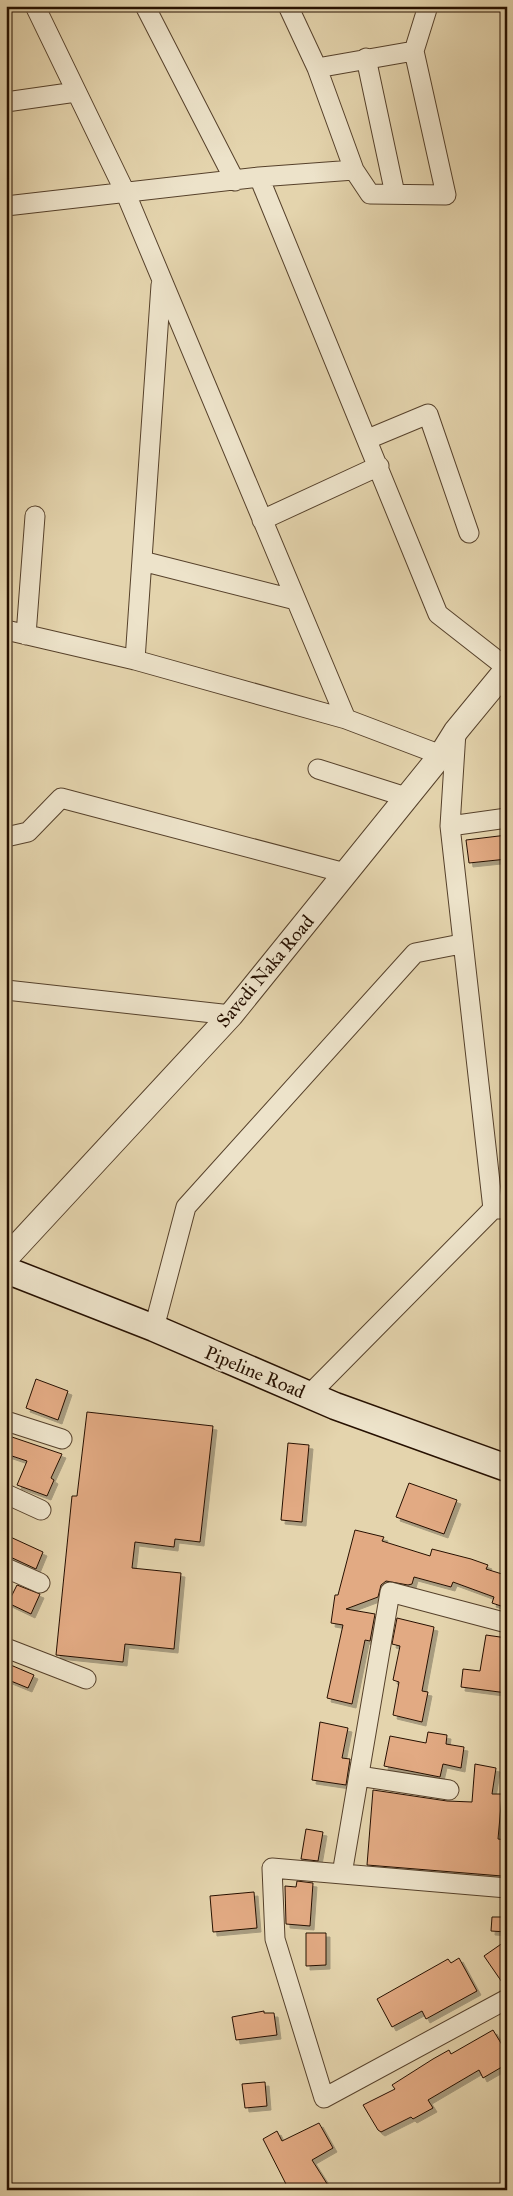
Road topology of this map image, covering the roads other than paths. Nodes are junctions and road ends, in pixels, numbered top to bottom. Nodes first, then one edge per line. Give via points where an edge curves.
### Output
1 (35, 6) edge
2 (145, 6) edge
3 (288, 6) edge
4 (428, 6) edge
5 (414, 51) junction
6 (366, 58) junction
7 (316, 68) junction
8 (76, 92) junction
9 (6, 102) edge
10 (354, 170) junction
11 (259, 177) junction
12 (235, 181) junction
13 (126, 194) junction
14 (396, 194) junction
15 (6, 206) edge
16 (161, 282) junction
17 (368, 439) junction
18 (379, 466) junction
19 (34, 516) dead end
20 (262, 520) junction
21 (469, 533) dead end
22 (142, 561) junction
23 (296, 600) junction
24 (6, 630) edge
25 (26, 635) junction
26 (135, 660) junction
27 (507, 669) edge
28 (346, 719) junction
29 (456, 731) junction
30 (441, 754) junction
31 (318, 769) dead end
32 (406, 797) junction
33 (507, 818) edge
34 (450, 826) junction
35 (6, 837) edge
36 (345, 873) junction
37 (462, 944) junction
38 (6, 990) edge
39 (231, 1015) junction
40 (500, 1209) edge
41 (6, 1258) edge
42 (6, 1270) edge
43 (154, 1328) junction
44 (308, 1395) junction
45 (6, 1421) edge
46 (62, 1439) dead end
47 (507, 1468) edge
48 (6, 1494) edge
49 (41, 1510) dead end
50 (6, 1568) edge
51 (40, 1582) dead end
52 (507, 1623) edge
53 (6, 1648) edge
54 (86, 1679) dead end
55 (359, 1776) junction
56 (449, 1790) dead end
57 (342, 1874) junction
58 (507, 1888) edge
59 (507, 2000) edge

1 - 8 street
2 - 12 street
3 - 7 street
4 - 5 street
5 - 6 street
5 - 14 street via 446,195
6 - 7 street
6 - 14 street
7 - 10 street
8 - 9 street
8 - 13 street
10 - 11 street
10 - 14 street via 370,194
11 - 12 street
11 - 17 street
12 - 13 street
13 - 15 street
13 - 16 street
16 - 20 street
16 - 22 street
17 - 18 street
17 - 21 street via 428,414
18 - 20 street
18 - 27 street via 438,614
19 - 25 street
20 - 23 street
22 - 23 street
22 - 26 street
23 - 28 street
24 - 25 street
25 - 26 street
26 - 28 street
27 - 29 street, Savedi Naka Road
28 - 30 street
29 - 30 street, Savedi Naka Road
29 - 34 street
30 - 32 street, Savedi Naka Road
31 - 32 street
32 - 36 street, Savedi Naka Road
33 - 34 street
34 - 37 street
35 - 36 street via 28,832 61,798
36 - 39 street, Savedi Naka Road
37 - 40 street
37 - 43 street via 415,953 186,1207
38 - 39 street
39 - 41 street, Savedi Naka Road
40 - 44 street
42 - 43 main road, Pipeline Road
43 - 44 main road, Pipeline Road
44 - 47 main road, Pipeline Road
45 - 46 street
48 - 49 street
50 - 51 street
52 - 55 street via 390,1592
53 - 54 street
55 - 56 street
55 - 57 street
57 - 58 street
57 - 59 street via 272,1868 275,1939 324,2098

